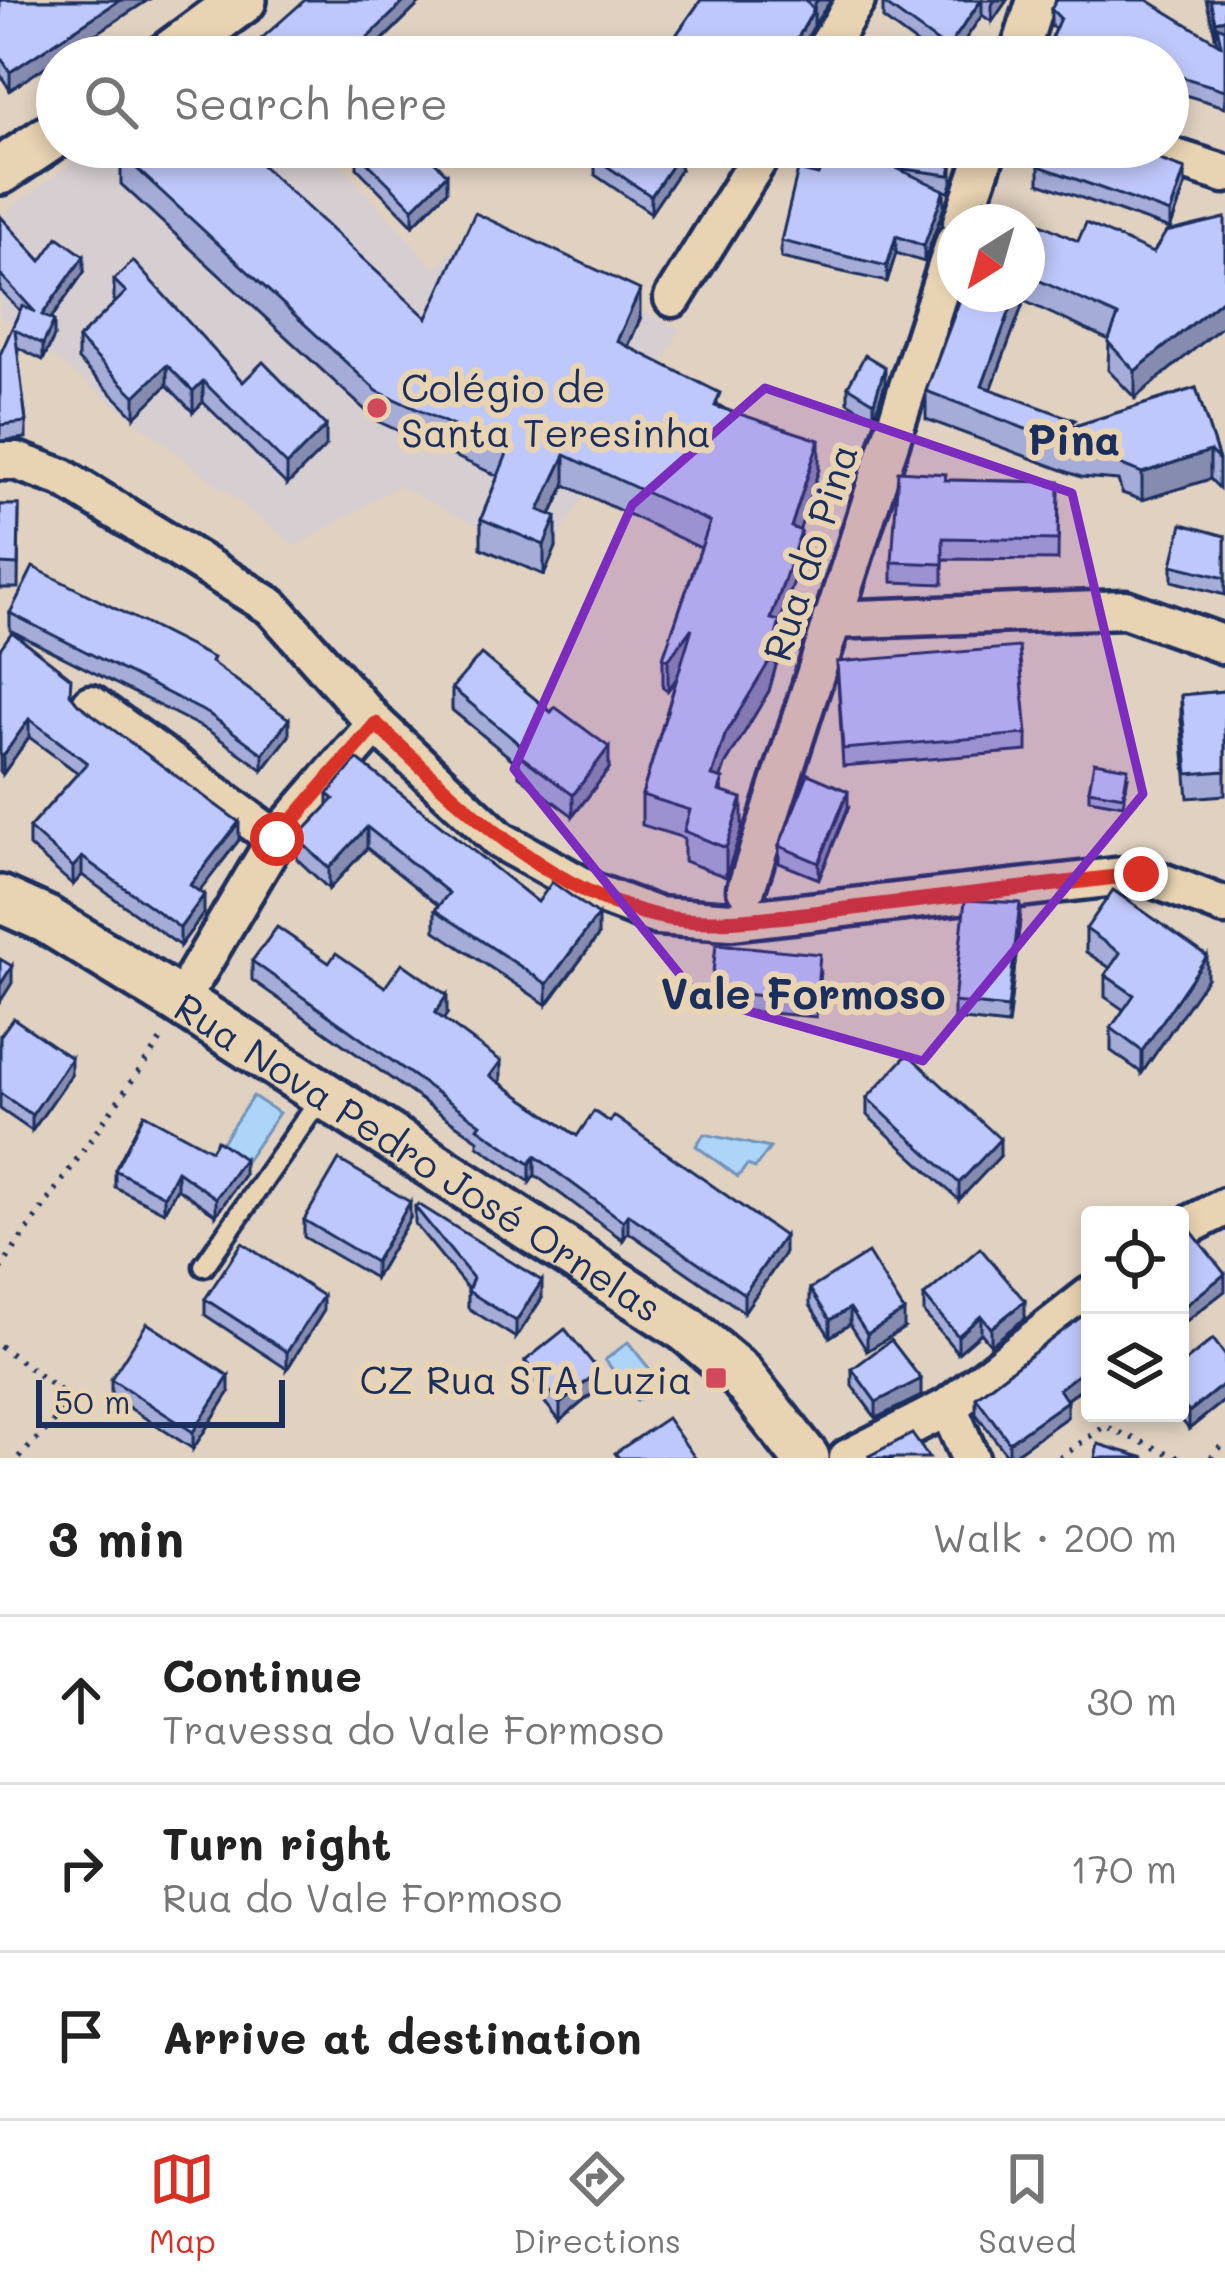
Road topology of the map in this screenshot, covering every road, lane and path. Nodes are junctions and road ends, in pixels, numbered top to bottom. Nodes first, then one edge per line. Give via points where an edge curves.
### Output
1 (243, 0) edge
2 (856, 0) edge
3 (1036, 0) edge
4 (194, 36) edge
5 (834, 36) edge
6 (1025, 36) edge
7 (36, 147) edge
8 (1189, 162) edge
9 (753, 168) edge
10 (981, 168) edge
11 (0, 171) edge
12 (1225, 173) edge
13 (968, 204) edge
14 (937, 296) edge
15 (674, 298) dead end
16 (0, 461) edge
17 (832, 620) junction
18 (1225, 645) edge
19 (91, 704) dead end
20 (376, 724) junction
21 (277, 839) junction
22 (746, 889) dead end
23 (0, 899) edge
24 (1225, 906) edge
25 (195, 976) dead end
26 (172, 1020) dead end
27 (324, 1092) junction
28 (1225, 1207) edge
29 (1189, 1225) edge
30 (204, 1266) dead end
31 (0, 1269) edge
32 (1081, 1303) edge
33 (0, 1346) edge
34 (948, 1407) junction
35 (1225, 1441) edge
36 (18, 1458) edge
37 (806, 1458) edge
38 (848, 1458) edge
39 (970, 1458) edge
40 (1060, 1458) edge
41 (1179, 1458) edge
42 (1210, 1458) edge

1 - 4 street
2 - 5 street
3 - 6 street
7 - 11 street
8 - 12 street
9 - 15 street
10 - 13 street
14 - 17 street, Rua do Pina
16 - 20 street via 63,478 272,607
17 - 18 street via 1125,609
17 - 22 street, Rua do Pina
19 - 21 street
20 - 21 street
20 - 24 street via 500,840 593,892 657,916 749,920 1141,874
21 - 25 street
23 - 27 street, Rua Nova Pedro José Ornelas via 47,920
26 - 31 path
27 - 30 lane
27 - 37 street, Rua Nova Pedro José Ornelas via 685,1328 738,1372
28 - 29 street
32 - 34 street
33 - 36 path via 74,1401
34 - 38 street
34 - 39 street
35 - 42 path
40 - 41 path via 1104,1426

